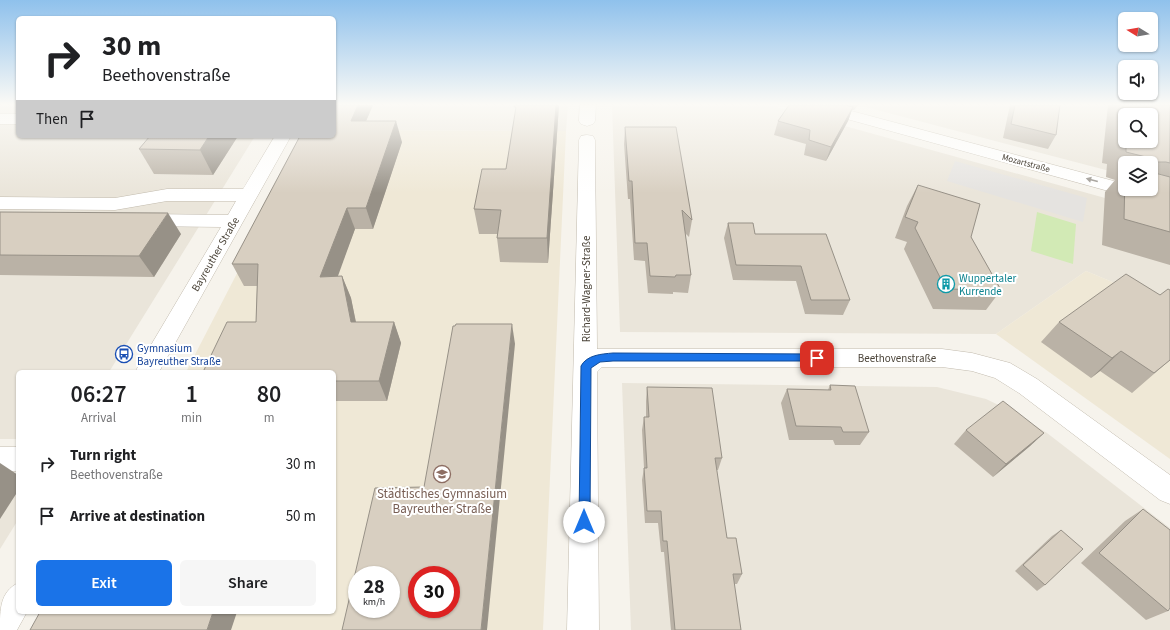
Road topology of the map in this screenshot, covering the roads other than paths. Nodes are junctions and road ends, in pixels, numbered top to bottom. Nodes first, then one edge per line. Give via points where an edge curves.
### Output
1 (587, 134) edge
2 (921, 134) edge
3 (282, 138) edge
4 (250, 195) junction
5 (1170, 202) edge
6 (0, 203) edge
7 (0, 218) edge
8 (234, 221) junction
9 (586, 366) junction
10 (148, 370) edge
11 (0, 459) edge
12 (16, 459) edge
13 (1170, 491) edge
14 (16, 602) edge
15 (0, 630) edge
16 (583, 630) edge

1 - 9 street, Richard-Wagner-Straße
5 -> 2 street, Mozartstraße
3 - 4 street, Bayreuther Straße
4 - 6 street via 167,195 115,204
4 - 8 street, Bayreuther Straße
7 - 8 street
8 - 10 street, Bayreuther Straße
9 - 13 street, Beethovenstraße via 597,358 613,357 942,358 972,362 1002,370 1028,386
9 - 16 street, Richard-Wagner-Straße
11 - 12 street
14 - 15 street

